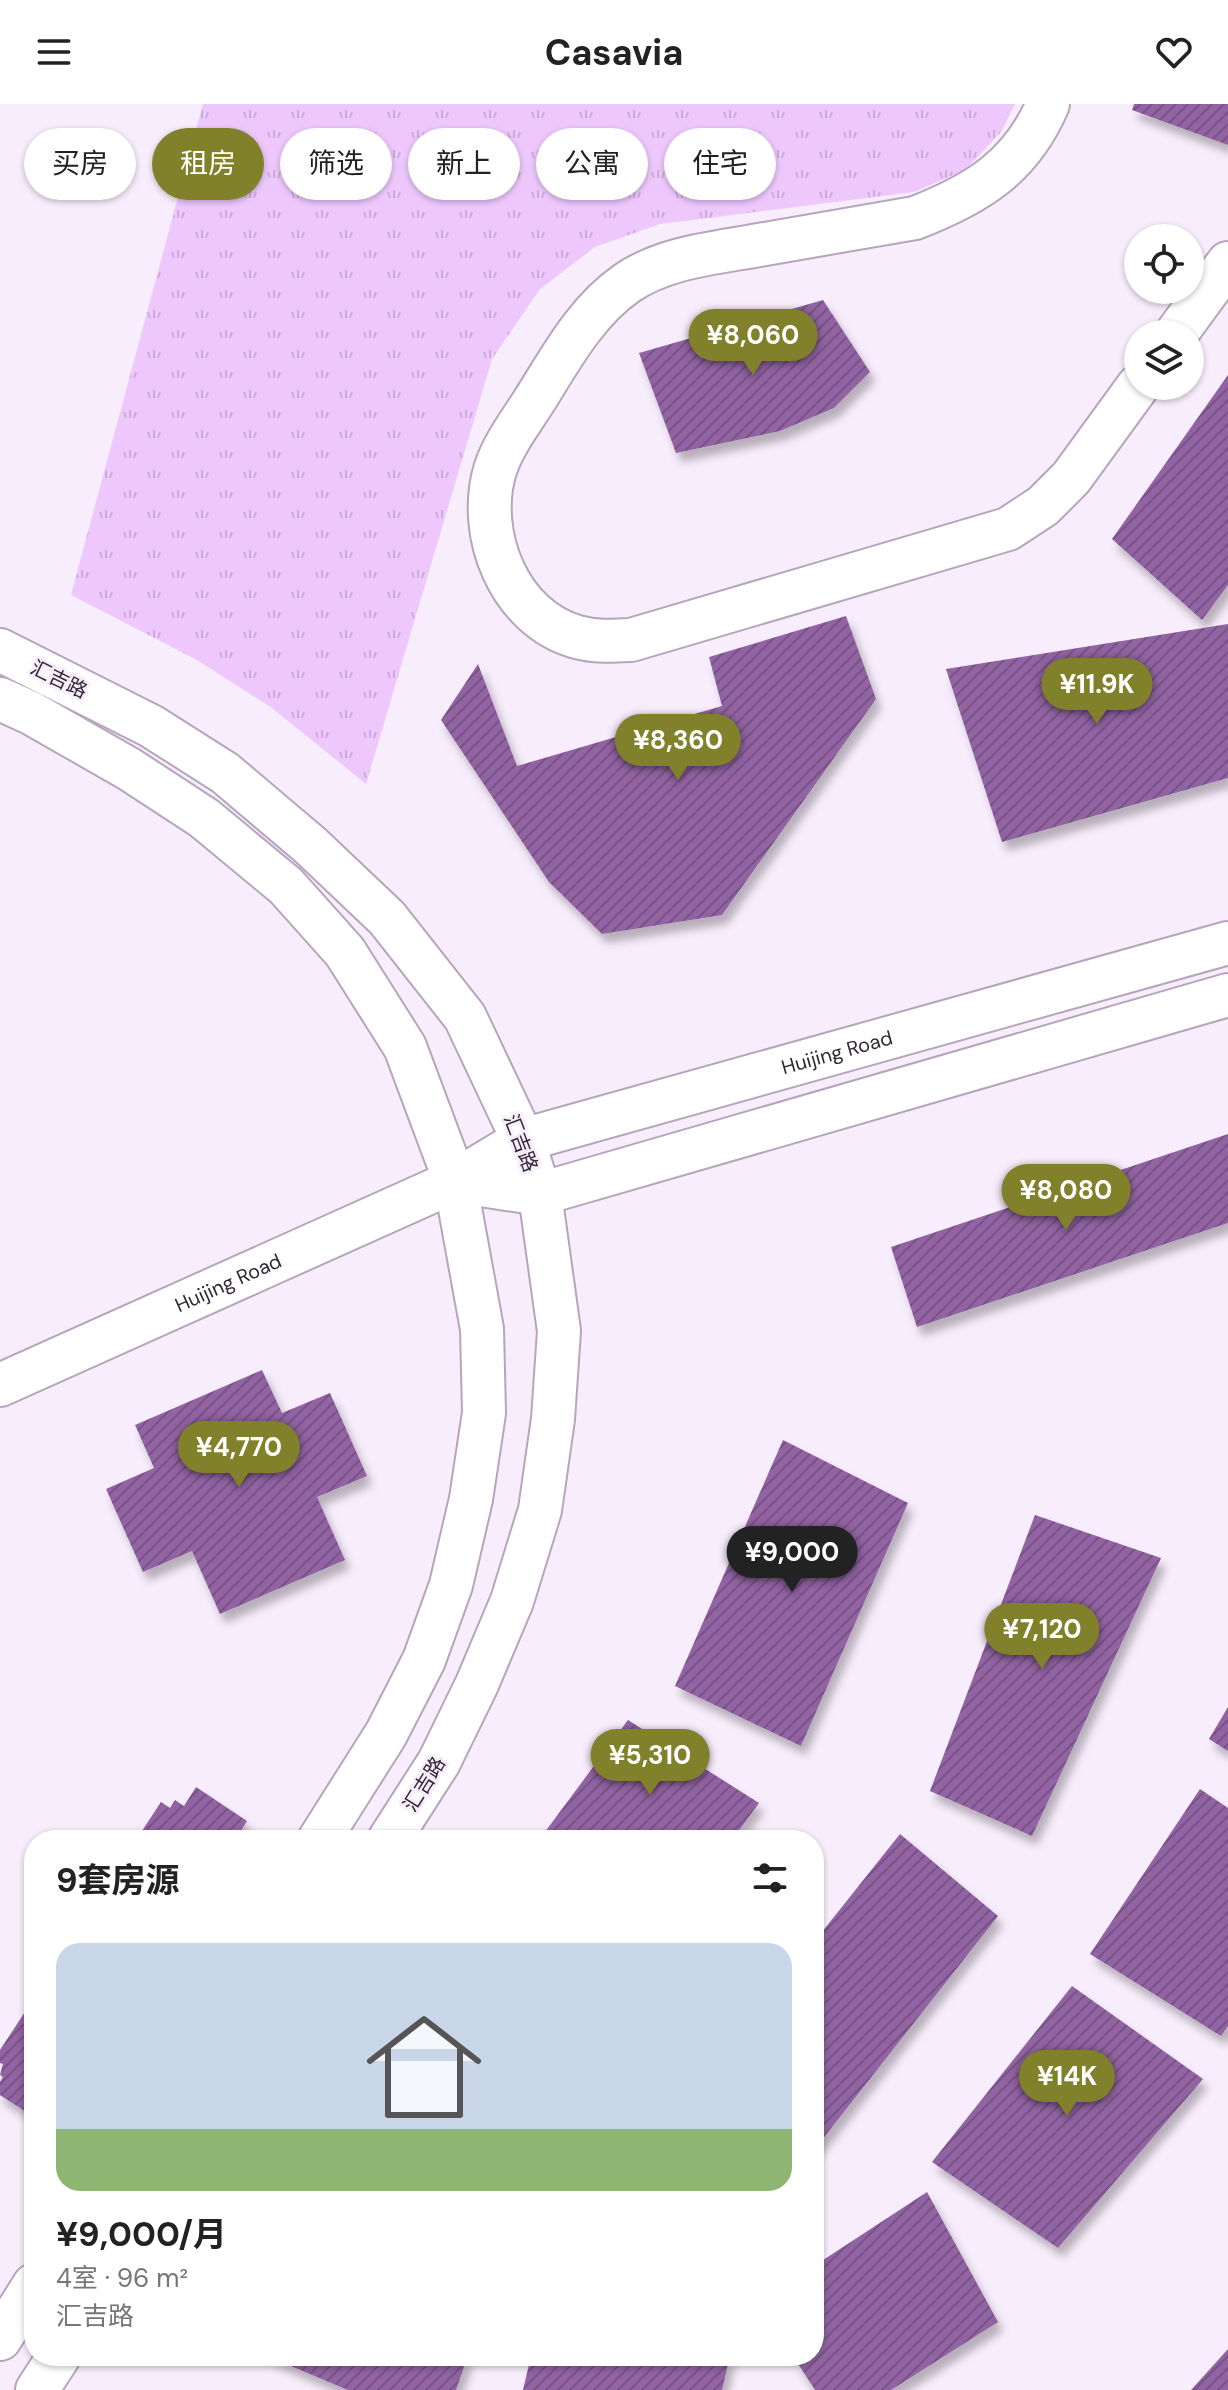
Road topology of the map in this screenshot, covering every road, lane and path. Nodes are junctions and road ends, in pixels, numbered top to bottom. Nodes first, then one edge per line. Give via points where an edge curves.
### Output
1 (1048, 104) edge
2 (1228, 263) edge
3 (1186, 320) edge
4 (1128, 400) edge
5 (0, 650) edge
6 (0, 699) edge
7 (1228, 943) edge
8 (1228, 995) edge
9 (523, 1140) junction
10 (455, 1181) junction
11 (540, 1194) junction
12 (0, 1385) edge
13 (325, 1830) edge
14 (395, 1830) edge
15 (24, 2301) edge
16 (0, 2339) edge
17 (53, 2366) edge
18 (37, 2390) edge

1 - 4 street via 1018,155 984,185 946,206 915,218 687,258 648,270 625,284 597,308 574,339 509,441 489,499 491,530 517,596 546,623 588,640 631,640 1008,529 1043,506 1071,478
2 - 3 street
5 - 9 street, 汇吉路 via 151,726 225,773 310,845 387,918 465,1017
6 - 10 street via 129,769 204,818 286,886 345,952 405,1047
7 - 9 street, Huijing Road
8 - 11 street
9 - 10 street, Huijing Road
9 - 11 street, 汇吉路
10 - 11 street
10 - 12 street, Huijing Road
10 - 13 street via 482,1329 484,1413 471,1499 451,1585 424,1660 386,1734
11 - 14 street, 汇吉路 via 559,1331 540,1510 512,1601 477,1684 439,1762
15 - 16 street
17 - 18 street

